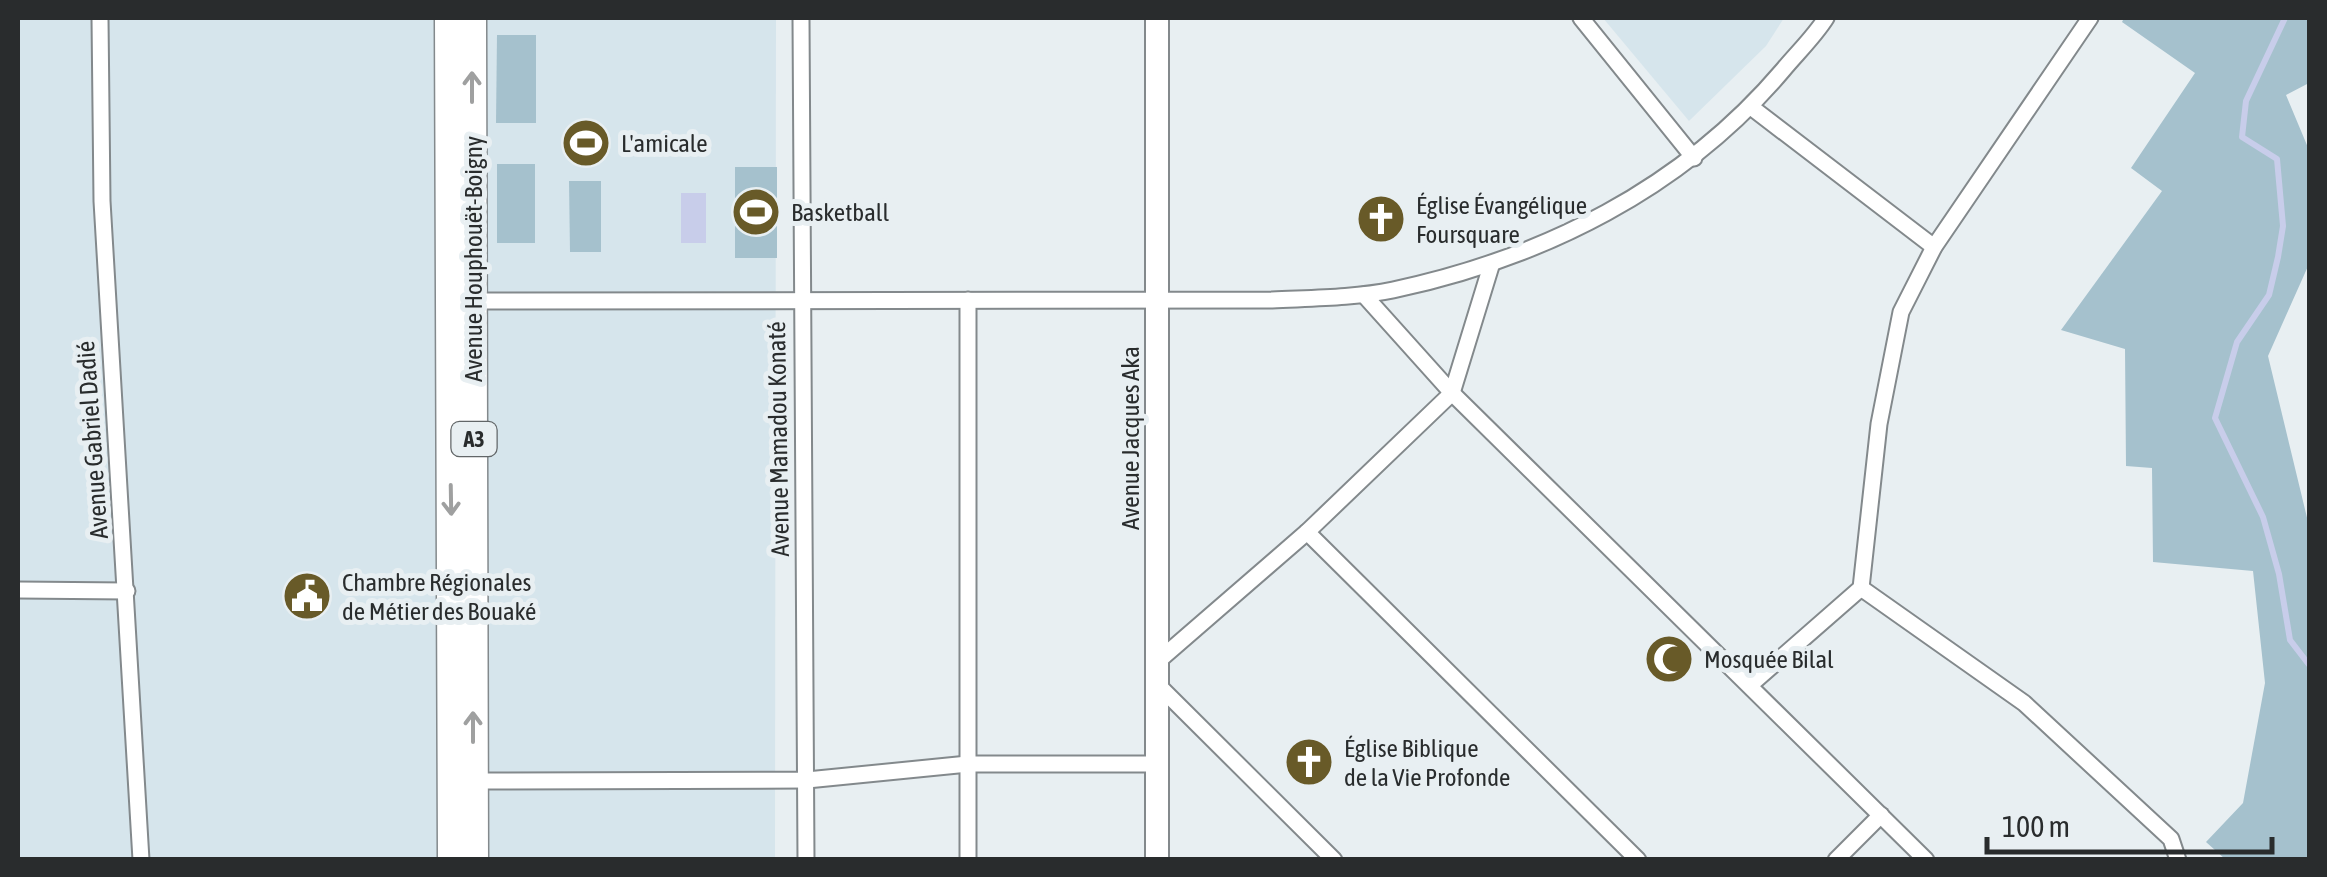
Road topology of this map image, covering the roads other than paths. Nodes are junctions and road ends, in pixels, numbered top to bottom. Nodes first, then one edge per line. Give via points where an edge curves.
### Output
1 (100, 18) edge
2 (449, 18) edge
3 (472, 18) edge
4 (801, 18) edge
5 (1157, 18) edge
6 (1581, 18) edge
7 (1826, 18) edge
8 (2090, 18) edge
9 (1751, 107) junction
10 (1694, 158) junction
11 (1934, 247) junction
12 (1491, 266) junction
13 (1364, 294) junction
14 (473, 300) junction
15 (801, 300) junction
16 (968, 300) junction
17 (1157, 300) junction
18 (1452, 394) junction
19 (1308, 532) junction
20 (1862, 588) junction
21 (18, 590) edge
22 (127, 591) junction
23 (1157, 673) junction
24 (1750, 685) junction
25 (968, 764) junction
26 (1157, 764) junction
27 (473, 780) junction
28 (807, 780) junction
29 (1881, 814) junction
30 (141, 860) edge
31 (452, 860) edge
32 (474, 860) edge
33 (806, 860) edge
34 (968, 860) edge
35 (1157, 860) edge
36 (1334, 860) edge
37 (1638, 860) edge
38 (1836, 860) edge
39 (1926, 860) edge
40 (2178, 860) edge

1 - 22 street, Avenue Gabriel Dadié via 102,201
2 -> 31 highway, Avenue Houphouët-Boigny / A3
14 -> 3 highway, Avenue Houphouët-Boigny / A3
4 - 15 street, Avenue Mamadou Konaté
5 - 17 street, Avenue Jacques Aka
6 - 10 street
7 - 9 street
8 - 11 street
9 - 10 street
9 - 11 street
10 - 12 street via 1598,220
11 - 20 street via 1900,312 1879,424
12 - 13 street
12 - 18 street
13 - 17 street
13 - 18 street
14 - 15 street
27 -> 14 highway, Avenue Houphouët-Boigny / A3
15 - 16 street
15 - 28 street, Avenue Mamadou Konaté
16 - 17 street
16 - 25 street
17 - 23 street, Avenue Jacques Aka
18 - 19 street
18 - 24 street
19 - 23 street
19 - 37 street
20 - 24 street
20 - 40 street via 2024,703 2171,839
21 - 22 street
22 - 30 street, Avenue Gabriel Dadié
23 - 26 street, Avenue Jacques Aka
23 - 36 street
24 - 29 street
25 - 26 street
25 - 28 street
25 - 34 street
26 - 35 street, Avenue Jacques Aka
27 - 28 street
27 - 32 highway, Avenue Houphouët-Boigny / A3
28 - 33 street, Avenue Mamadou Konaté
29 - 38 street
29 - 39 street

